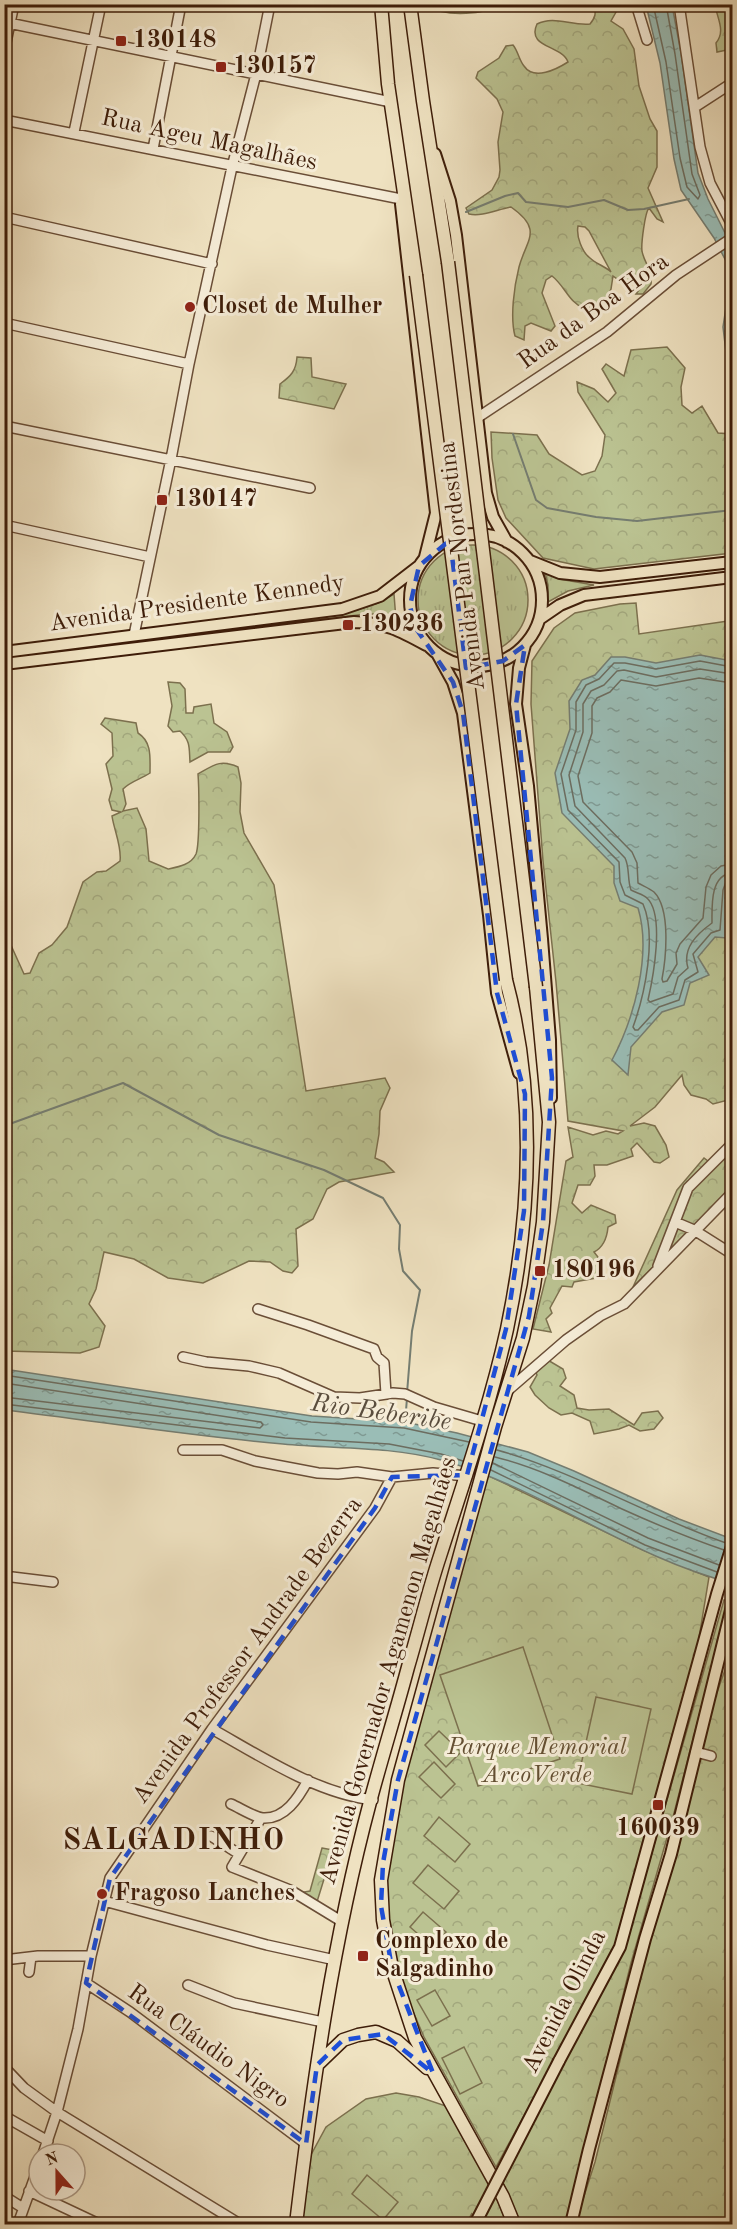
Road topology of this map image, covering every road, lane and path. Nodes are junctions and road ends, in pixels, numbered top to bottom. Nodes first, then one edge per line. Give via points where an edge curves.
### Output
1 (15, 4) edge
2 (100, 4) edge
3 (181, 4) edge
4 (270, 4) edge
5 (381, 4) edge
6 (410, 4) edge
7 (636, 4) edge
8 (679, 4) edge
9 (8, 23) edge
10 (92, 40) junction
11 (647, 40) dead end
12 (4, 52) edge
13 (172, 57) junction
14 (256, 74) junction
15 (732, 82) edge
16 (391, 102) junction
17 (695, 106) junction
18 (4, 120) edge
19 (74, 132) junction
20 (429, 140) junction
21 (153, 149) junction
22 (232, 166) junction
23 (403, 196) junction
24 (4, 217) edge
25 (732, 225) edge
26 (732, 238) edge
27 (212, 264) junction
28 (416, 275) joint
29 (4, 323) edge
30 (189, 364) junction
31 (477, 418) junction
32 (4, 426) edge
33 (171, 459) junction
34 (310, 489) dead end
35 (4, 525) edge
36 (507, 542) junction
37 (150, 557) junction
38 (530, 561) junction
39 (732, 562) edge
40 (422, 563) junction
41 (732, 577) edge
42 (541, 618) junction
43 (134, 635) junction
44 (426, 645) junction
45 (525, 645) junction
46 (4, 652) edge
47 (438, 655) junction
48 (4, 664) edge
49 (536, 987) joint
50 (525, 1094) junction
51 (549, 1122) junction
52 (732, 1144) edge
53 (732, 1193) edge
54 (675, 1222) junction
55 (694, 1230) junction
56 (732, 1254) edge
57 (656, 1271) junction
58 (258, 1309) dead end
59 (183, 1357) dead end
60 (506, 1392) junction
61 (386, 1394) junction
62 (482, 1422) junction
63 (183, 1450) dead end
64 (468, 1474) junction
65 (392, 1477) junction
66 (732, 1546) edge
67 (4, 1576) edge
68 (53, 1582) dead end
69 (732, 1606) edge
70 (212, 1729) junction
71 (696, 1752) junction
72 (711, 1756) dead end
73 (308, 1780) junction
74 (372, 1799) junction
75 (231, 1804) dead end
76 (261, 1818) junction
77 (211, 1836) dead end
78 (239, 1854) junction
79 (104, 1901) junction
80 (341, 1921) junction
81 (91, 1956) junction
82 (31, 1957) junction
83 (4, 1960) edge
84 (335, 1960) junction
85 (29, 1972) dead end
86 (86, 1983) junction
87 (188, 1985) dead end
88 (323, 2022) junction
89 (317, 2065) junction
90 (4, 2067) edge
91 (432, 2073) junction
92 (57, 2112) junction
93 (4, 2116) edge
94 (48, 2141) joint
95 (306, 2144) junction
96 (4, 2196) edge
97 (27, 2197) edge
98 (52, 2202) edge
99 (23, 2208) junction
100 (18, 2224) edge
101 (99, 2224) edge
102 (240, 2224) edge
103 (296, 2224) edge
104 (475, 2224) edge
105 (514, 2224) edge
106 (571, 2224) edge

1 - 9 street
2 - 10 street
3 - 13 street
4 - 14 street
5 - 16 highway, Avenida Pan Nordestina
6 - 20 highway, Avenida Pan Nordestina
7 - 11 street
8 - 17 street
9 - 10 street
9 - 12 street
10 - 13 street
10 - 19 street
13 - 14 street
13 - 21 street
14 - 16 street
14 - 22 street
15 - 17 street
16 - 23 highway, Avenida Pan Nordestina
17 - 25 street via 710,183
18 - 19 street, Rua Ageu Magalhães
19 - 21 street, Rua Ageu Magalhães
20 - 31 main road, Avenida Pan Nordestina via 444,178 456,234
20 - 49 highway, Avenida Pan Nordestina, bridge via 448,262
21 - 22 street, Rua Ageu Magalhães
22 - 23 street, Rua Ageu Magalhães
22 - 27 street
23 - 28 highway, Avenida Pan Nordestina
23 - 40 main road, Avenida Pan Nordestina via 436,513
24 - 27 street
26 - 31 street, Rua da Boa Hora via 676,275 607,332
27 - 30 street
28 - 50 highway, Avenida Governador Agamenon Magalhães, bridge via 506,980 516,1018
29 - 30 street
30 - 33 street
31 - 36 main road, Avenida Pan Nordestina via 486,493
32 - 33 street
33 - 34 street
33 - 37 street
35 - 37 street
36 - 38 main road
36 - 40 main road via 469,534 444,543
37 - 43 street
38 - 39 main road via 560,573 600,577
38 - 42 main road via 543,594
40 - 43 main road, Avenida Presidente Kennedy via 380,596 342,609
40 - 44 main road via 411,585 410,606 415,627
41 - 42 main road via 584,595
42 - 45 main road
43 - 46 main road, Avenida Presidente Kennedy
44 - 47 main road
44 - 48 main road, Avenida Presidente Kennedy via 388,626 354,622
45 - 47 main road via 490,666 463,666
45 - 51 main road, Avenida Governador Agamenon Magalhães via 516,704 528,786 548,1009 552,1078
47 - 50 main road, Avenida Governador Agamenon Magalhães via 453,682 463,713 497,993
49 - 51 highway, Avenida Governador Agamenon Magalhães
50 - 62 highway, Avenida Governador Agamenon Magalhães via 528,1147 519,1257 506,1329
51 - 60 highway, Avenida Governador Agamenon Magalhães via 537,1270 529,1316
52 - 54 street via 688,1188
53 - 55 street
54 - 55 street
54 - 57 street
55 - 56 street
55 - 57 street
57 - 60 street via 624,1304 567,1340
58 - 61 street via 374,1349 384,1363
59 - 61 street via 249,1365 279,1373 334,1397
60 - 91 highway, Avenida Governador Agamenon Magalhães via 398,1780 381,1880 392,1968 415,2038
61 - 62 street via 408,1395
62 - 64 highway, Avenida Governador Agamenon Magalhães
63 - 65 street via 222,1450 255,1461 318,1473
64 - 65 street
64 - 74 highway, Avenida Governador Agamenon Magalhães via 439,1559
65 - 70 street, Avenida Professor Andrade Bezerra via 375,1508
66 - 104 main road, Avenida Olinda, bridge via 620,1947
67 - 68 street
69 - 71 main road, Avenida Olinda
70 - 73 street
70 - 79 street, Avenida Professor Andrade Bezerra via 110,1878
71 - 72 street
71 - 106 main road, Avenida Olinda
73 - 74 street
73 - 76 street via 296,1802
74 - 80 highway, Avenida Governador Agamenon Magalhães
75 - 76 street
76 - 78 street
77 - 78 street
78 - 80 street via 233,1868 290,1890
79 - 81 street, Avenida Professor Andrade Bezerra
79 - 84 street
80 - 84 highway, Avenida Governador Agamenon Magalhães
81 - 82 street
81 - 86 street, Avenida Professor Andrade Bezerra
82 - 83 street
82 - 85 street
84 - 88 highway, Avenida Governador Agamenon Magalhães
86 - 92 street, Avenida Professor Andrade Bezerra
86 - 95 street, Rua Cláudio Nigro
87 - 88 street via 234,2003
88 - 89 highway, Avenida Governador Agamenon Magalhães
89 - 91 highway via 343,2040 376,2032 397,2041
89 - 95 highway, Avenida Governador Agamenon Magalhães
90 - 92 street via 24,2088
91 - 105 highway, Avenida Governador Agamenon Magalhães via 503,2197
92 - 94 street, Avenida Professor Andrade Bezerra
92 - 102 street
93 - 94 street
95 - 103 highway, Avenida Governador Agamenon Magalhães
96 - 99 street
97 - 99 street
98 - 101 street
99 - 100 street

